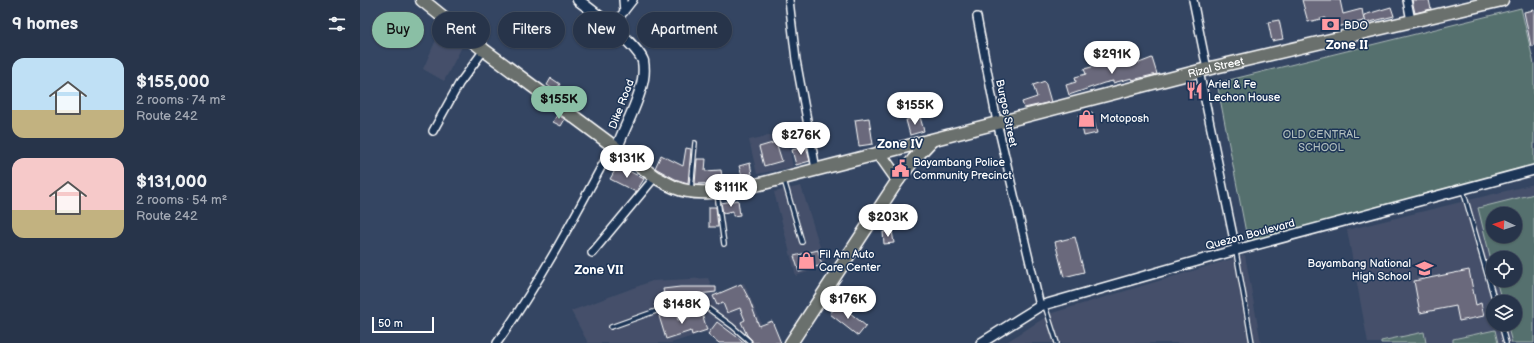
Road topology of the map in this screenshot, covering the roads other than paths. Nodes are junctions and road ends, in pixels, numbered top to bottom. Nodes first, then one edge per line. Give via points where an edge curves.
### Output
1 (422, 0) edge
2 (578, 0) edge
3 (623, 0) edge
4 (633, 0) edge
5 (789, 0) edge
6 (1193, 0) edge
7 (1407, 0) edge
8 (1502, 0) edge
9 (593, 12) edge
10 (624, 12) joint
11 (977, 17) dead end
12 (1411, 21) junction
13 (629, 43) edge
14 (484, 50) junction
15 (1203, 70) junction
16 (997, 122) junction
17 (433, 131) dead end
18 (931, 141) junction
19 (695, 143) dead end
20 (615, 147) junction
21 (879, 154) junction
22 (816, 169) junction
23 (1534, 170) edge
24 (655, 177) junction
25 (783, 178) junction
26 (898, 180) junction
27 (1463, 190) junction
28 (691, 191) junction
29 (716, 192) junction
30 (802, 242) dead end
31 (724, 244) dead end
32 (1236, 250) junction
33 (592, 253) dead end
34 (1493, 295) edge
35 (1043, 305) junction
36 (612, 327) dead end
37 (1503, 331) edge
38 (749, 341) dead end
39 (497, 343) edge
40 (791, 343) edge
41 (981, 343) edge
42 (1057, 343) edge
43 (1252, 343) edge
44 (1506, 343) edge

1 - 14 main road, Rizal Street
2 - 9 main road, Dike Road
3 - 10 street
4 - 10 street
5 - 22 street via 796,60
6 - 15 street
7 - 12 street
8 - 12 main road, Rizal Street
11 - 16 street, Burgos Street
12 - 15 main road, Rizal Street
13 - 20 main road, Dike Road via 642,60 644,70 641,88
14 - 17 street via 459,84
14 - 20 main road, Rizal Street
15 - 16 main road, Rizal Street
15 - 32 street
16 - 18 main road, Rizal Street
16 - 35 street, Burgos Street
18 - 21 main road, Rizal Street
18 - 26 main road
19 - 28 lane
20 - 24 main road, Rizal Street
20 - 39 street
21 - 22 main road, Rizal Street
21 - 26 main road
22 - 25 main road, Rizal Street
23 - 27 street, Quezon Boulevard
24 - 28 main road, Rizal Street via 675,188
24 - 33 street
25 - 29 main road, Rizal Street
25 - 30 lane
26 - 40 main road
27 - 32 street, Quezon Boulevard
27 - 34 lane
28 - 29 main road, Rizal Street
29 - 31 lane
32 - 35 street, Quezon Boulevard
32 - 43 lane
35 - 41 street, Quezon Boulevard
35 - 42 lane
36 - 38 lane via 684,301 702,304
37 - 44 lane

